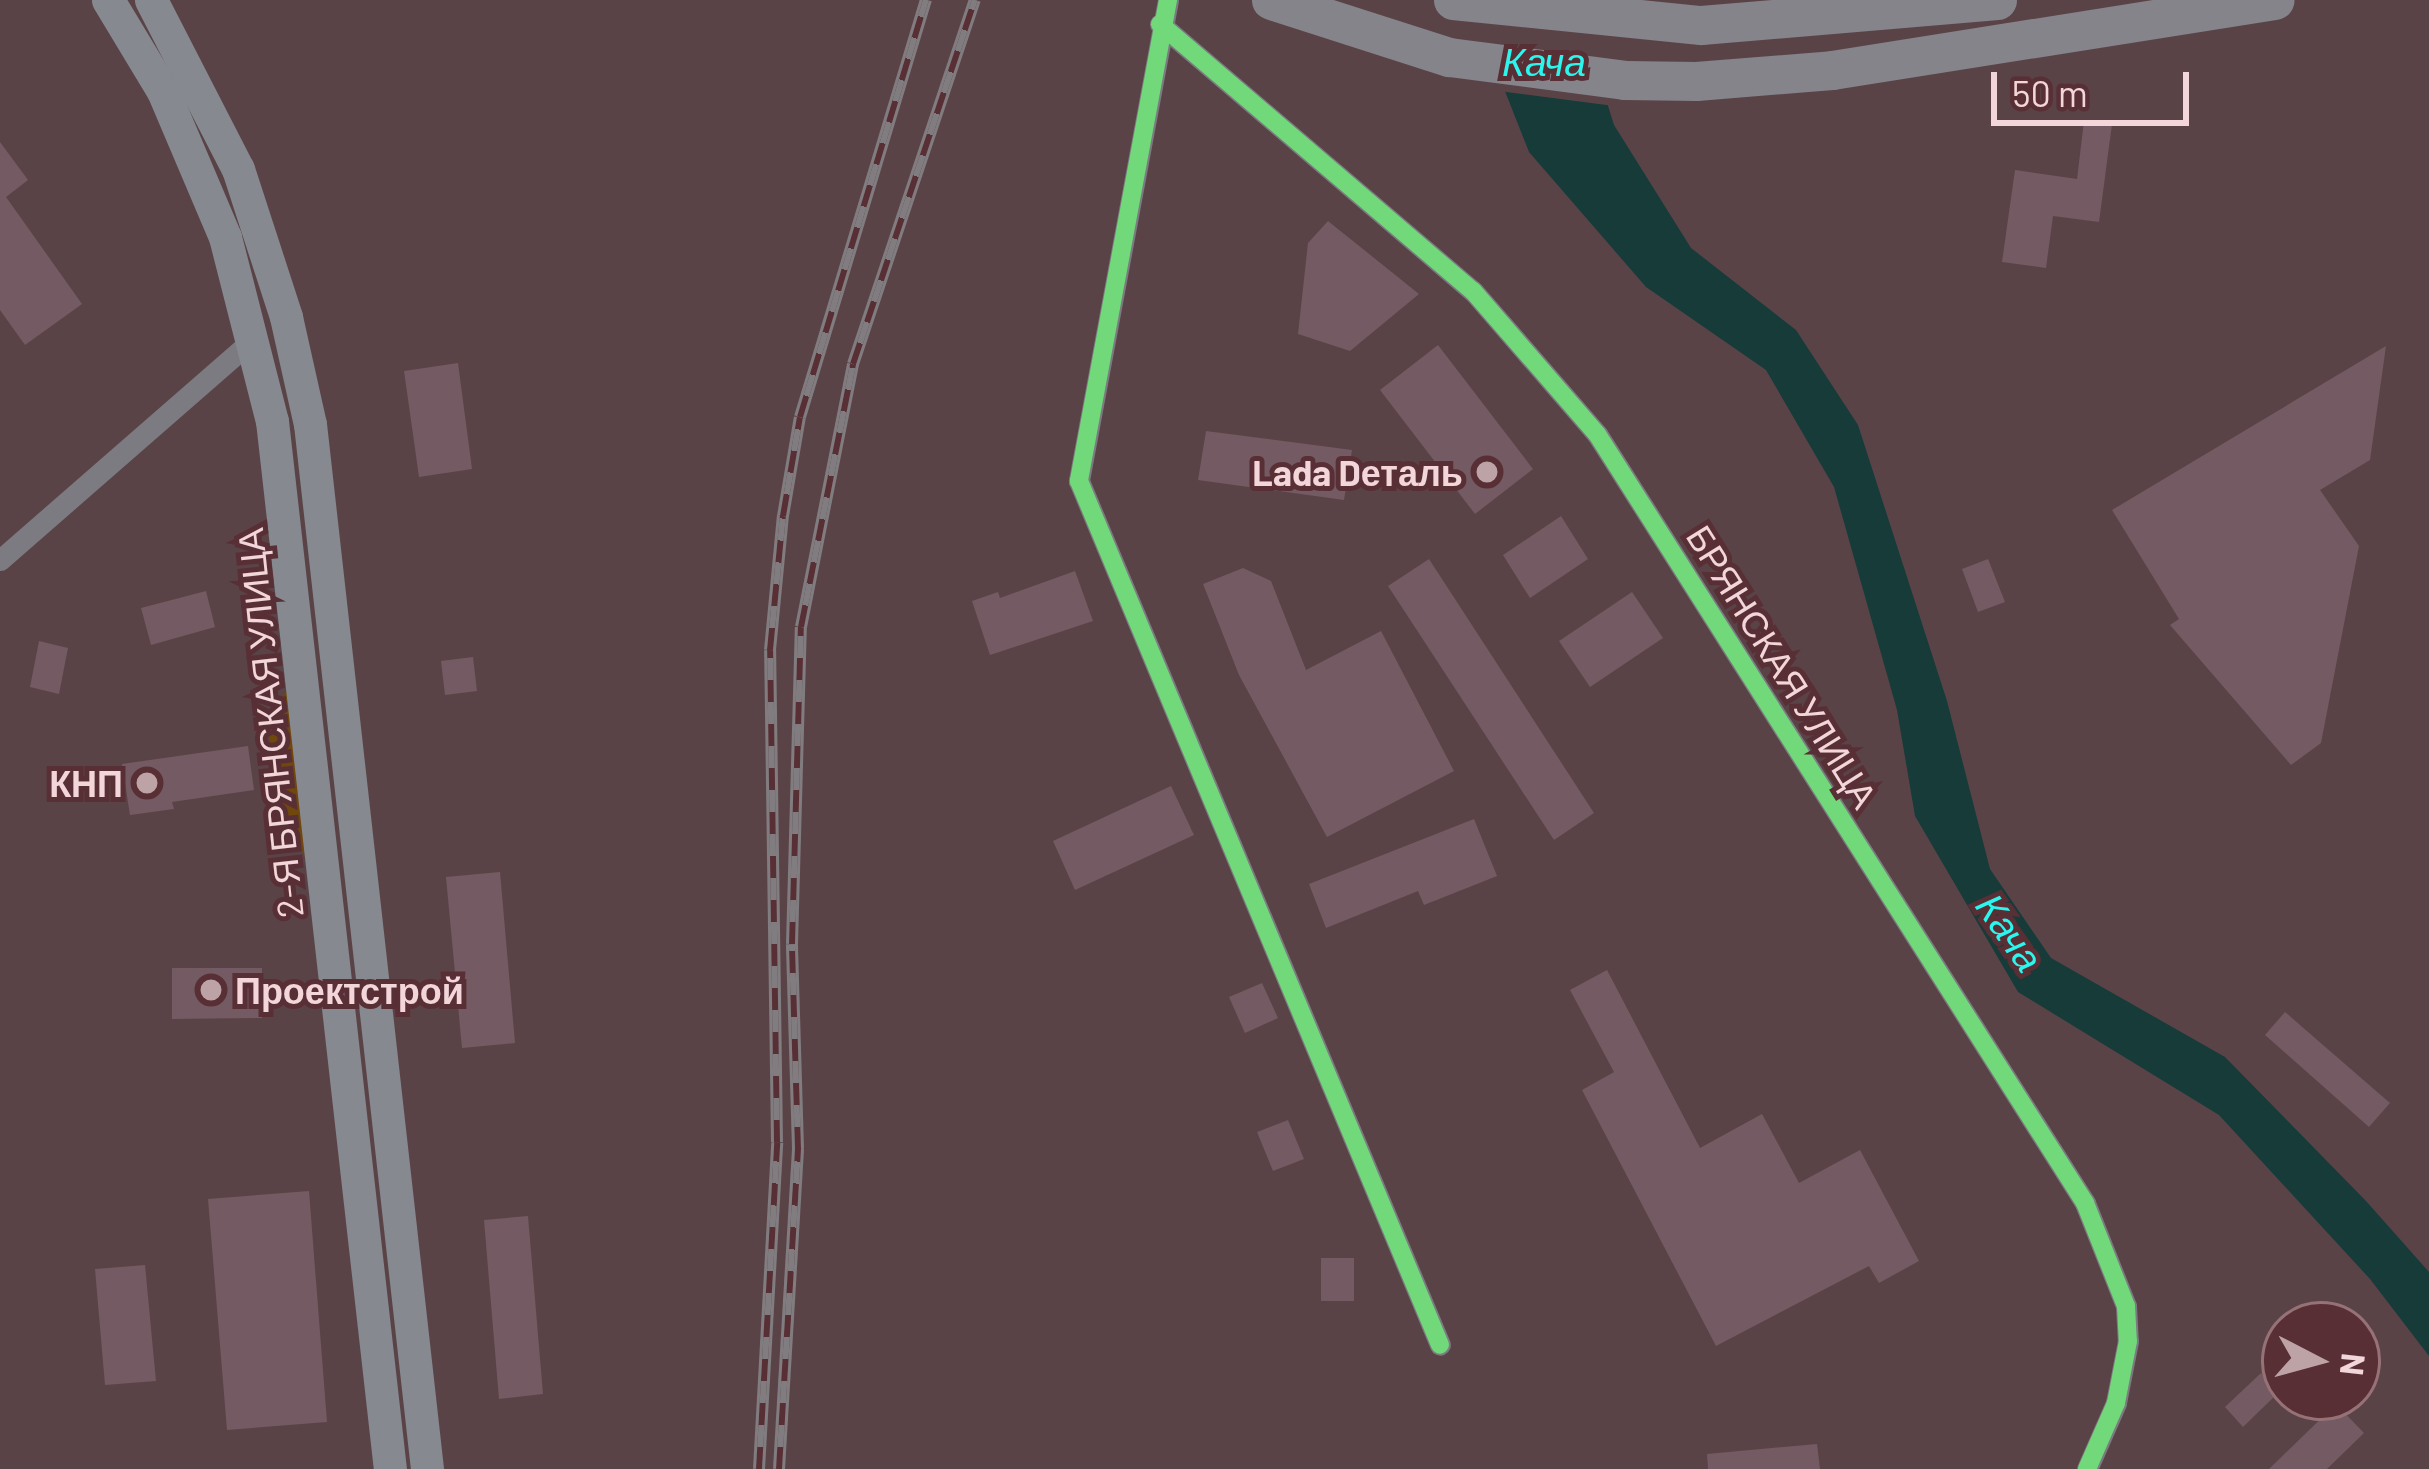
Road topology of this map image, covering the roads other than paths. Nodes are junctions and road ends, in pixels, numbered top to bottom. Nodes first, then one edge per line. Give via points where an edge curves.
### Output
1 (108, 0) edge
2 (151, 0) edge
3 (1168, 0) edge
4 (1271, 0) edge
5 (1454, 0) edge
6 (1997, 0) edge
7 (2274, 0) edge
8 (1160, 24) junction
9 (251, 341) junction
10 (0, 560) edge
11 (1440, 1345) dead end
12 (390, 1469) edge
13 (427, 1469) edge
14 (2086, 1469) edge

1 - 9 main road, 2-Я БРЯНСКАЯ УЛИЦА via 163,91 217,217
2 - 13 main road, 2-Я БРЯНСКАЯ УЛИЦА via 238,169 286,316 310,424
3 - 8 street
4 - 7 highway via 1449,57 1696,81 1832,70
5 - 6 highway via 1701,25
8 - 11 street via 1079,481
8 - 14 street, БРЯНСКАЯ УЛИЦА via 1473,291 1609,454 2085,1203 2126,1306 2128,1341 2116,1402
9 - 10 street
9 - 12 main road, 2-Я БРЯНСКАЯ УЛИЦА via 284,507

